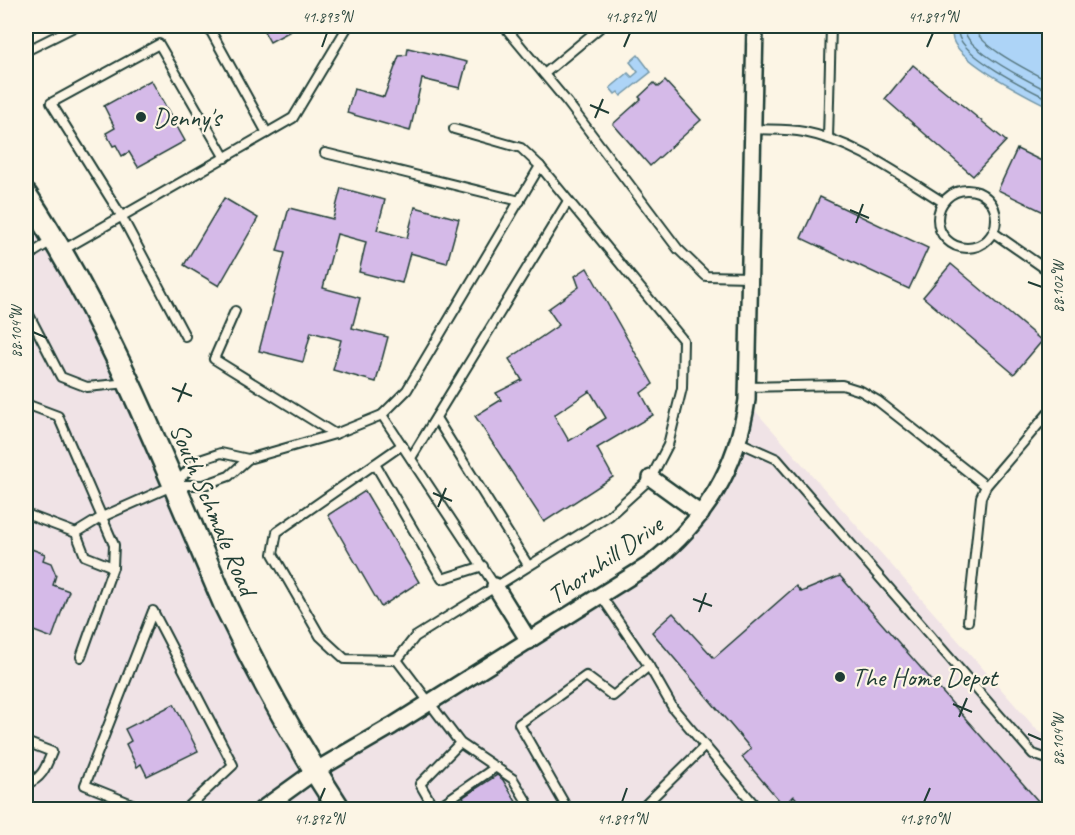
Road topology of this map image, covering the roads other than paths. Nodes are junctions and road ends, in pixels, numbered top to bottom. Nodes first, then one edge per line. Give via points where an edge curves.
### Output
1 (72, 26) edge
2 (208, 26) edge
3 (348, 26) edge
4 (504, 26) edge
5 (602, 26) edge
6 (755, 26) edge
7 (831, 26) edge
8 (26, 51) edge
9 (544, 74) junction
10 (454, 129) dead end
11 (753, 129) junction
12 (267, 133) junction
13 (828, 138) junction
14 (324, 153) dead end
15 (225, 158) junction
16 (540, 166) junction
17 (26, 195) edge
18 (520, 201) junction
19 (568, 201) junction
20 (943, 202) junction
21 (122, 217) junction
22 (34, 225) edge
23 (993, 233) junction
24 (58, 245) junction
25 (26, 261) edge
26 (1050, 272) edge
27 (750, 277) junction
28 (26, 309) edge
29 (235, 311) dead end
30 (185, 336) dead end
31 (129, 382) junction
32 (748, 387) junction
33 (26, 404) edge
34 (1050, 411) edge
35 (382, 415) junction
36 (436, 418) junction
37 (335, 434) junction
38 (739, 442) junction
39 (402, 445) junction
40 (411, 458) junction
41 (248, 459) junction
42 (375, 464) junction
43 (651, 478) junction
44 (174, 485) junction
45 (986, 486) junction
46 (26, 514) edge
47 (701, 514) junction
48 (102, 518) junction
49 (76, 533) junction
50 (528, 565) junction
51 (483, 566) junction
52 (113, 567) junction
53 (495, 586) junction
54 (601, 596) junction
55 (969, 621) dead end
56 (529, 641) junction
57 (81, 657) dead end
58 (397, 660) junction
59 (649, 666) junction
60 (431, 702) junction
61 (26, 742) edge
62 (460, 743) junction
63 (705, 746) junction
64 (1050, 760) edge
65 (496, 767) junction
66 (315, 771) junction
67 (26, 784) edge
68 (194, 803) junction
69 (435, 809) edge
70 (147, 810) edge
71 (185, 810) edge
72 (200, 810) edge
73 (261, 810) edge
74 (340, 810) edge
75 (529, 810) edge
76 (568, 810) edge
77 (640, 810) edge
78 (759, 810) edge

1 - 8 lane
2 - 12 lane
3 - 12 lane via 293,118
4 - 9 lane
5 - 9 lane
6 - 11 street, Thornhill Drive
7 - 13 lane
9 - 27 lane via 692,263 706,276
10 - 16 lane via 521,148
11 - 13 lane
11 - 27 street, Thornhill Drive
12 - 15 lane
13 - 20 lane via 856,148
14 - 18 lane
15 - 21 lane
15 - 21 lane via 159,44 51,103
16 - 18 lane
16 - 19 lane
17 - 22 main road, South Schmale Road
18 - 35 lane via 407,390
19 - 36 lane
19 - 43 lane via 683,340 682,388 668,445
20 - 23 lane via 959,190 969,189 987,196 996,213
20 - 23 lane via 939,211 940,230 952,244 961,248 980,246
21 - 24 lane
21 - 30 lane
22 - 24 main road, South Schmale Road
23 - 26 lane
24 - 25 lane via 34,252
24 - 31 main road, South Schmale Road
27 - 32 street, Thornhill Drive
28 - 31 lane via 61,377 87,387
29 - 37 lane via 214,359
31 - 44 main road, South Schmale Road
32 - 38 street, Thornhill Drive
32 - 45 lane via 842,385 861,391 878,400
33 - 48 lane via 58,416
34 - 45 lane
35 - 37 lane
35 - 39 lane
36 - 40 lane
36 - 50 lane
37 - 41 lane
38 - 47 street, Thornhill Drive via 721,485
38 - 64 lane via 777,459 1033,754
39 - 40 lane
39 - 42 lane
40 - 51 lane
41 - 44 lane via 229,476 204,485
41 - 44 lane via 221,453 197,461
42 - 51 lane via 442,579
42 - 58 lane via 277,532 273,554 320,636 345,659
43 - 47 street
43 - 50 lane via 609,516
44 - 48 lane
44 - 66 main road, South Schmale Road via 245,647
45 - 55 lane via 981,496
46 - 49 lane
47 - 54 street, Thornhill Drive via 674,546
48 - 49 lane
48 - 52 lane via 114,546
49 - 52 lane via 85,556
50 - 53 lane
51 - 53 lane
52 - 57 lane
53 - 56 street
53 - 58 lane via 415,637
54 - 56 street, Thornhill Drive
54 - 59 lane
56 - 60 street, Thornhill Drive
58 - 60 lane
59 - 63 lane via 673,708
59 - 76 lane via 613,696 586,676 519,724
60 - 62 lane
60 - 66 street, Thornhill Drive
61 - 67 lane via 52,752 44,771
62 - 65 lane
62 - 69 lane via 420,783
63 - 77 lane
63 - 78 lane
65 - 69 lane
65 - 75 lane via 513,779
66 - 73 street, Thornhill Drive
66 - 74 main road, South Schmale Road
68 - 70 lane via 233,765 153,611 85,785
68 - 71 lane
68 - 72 lane

